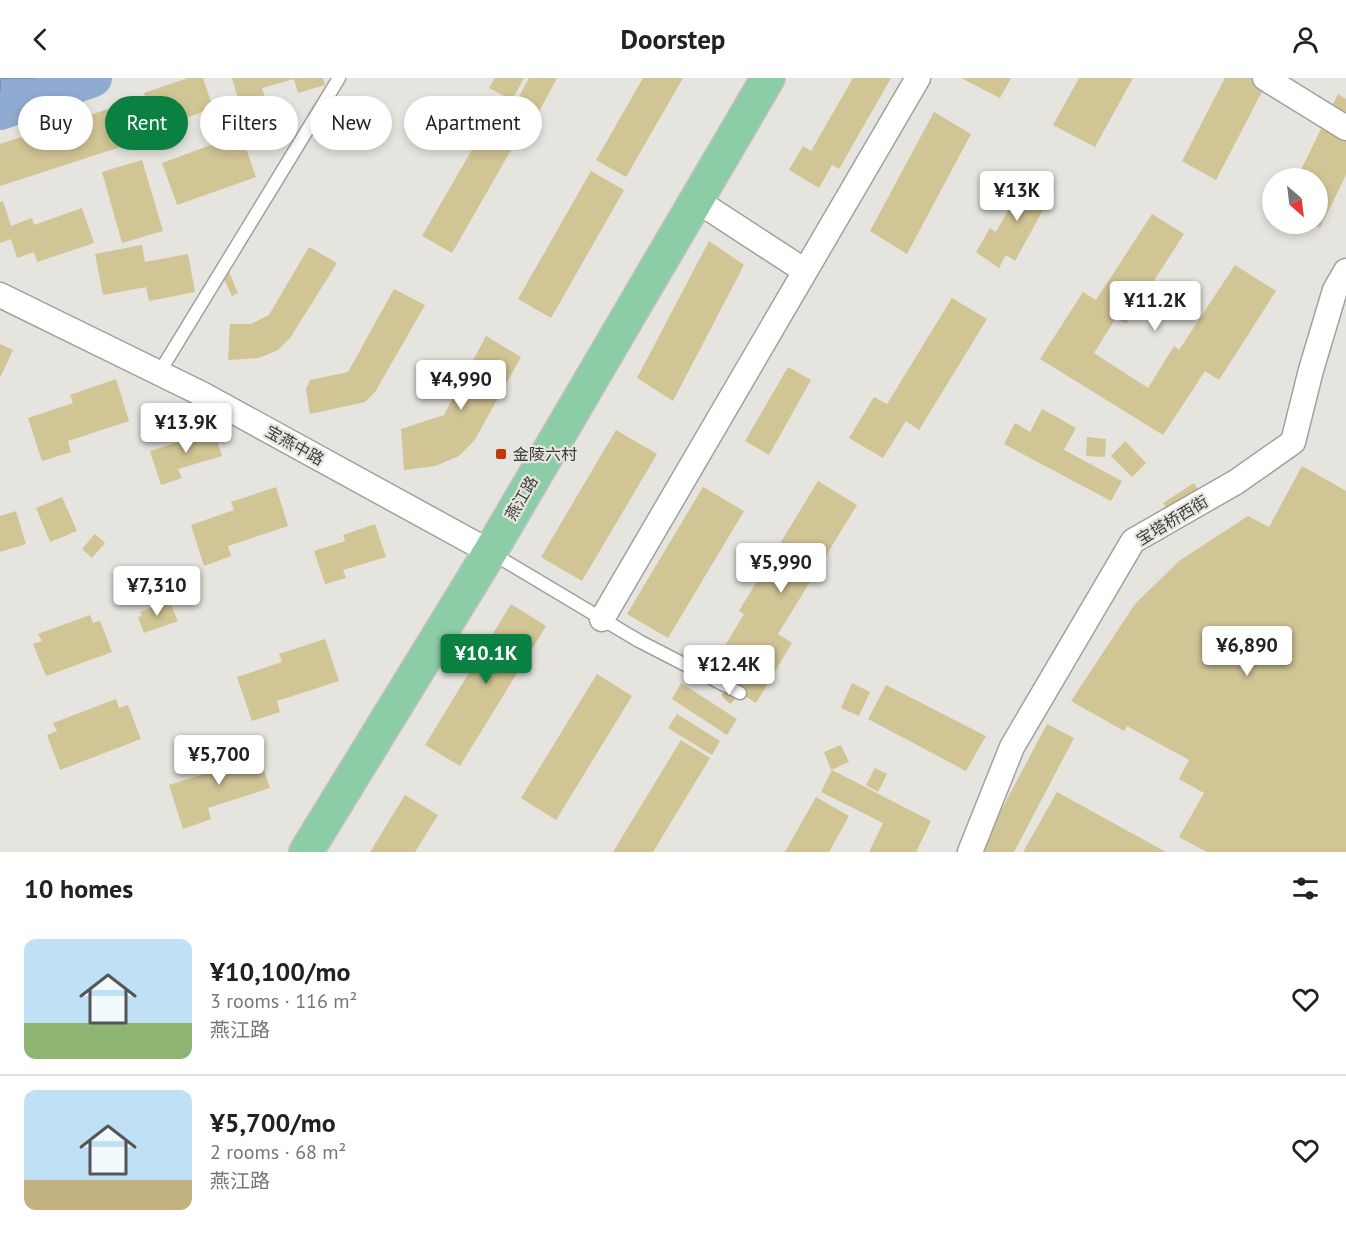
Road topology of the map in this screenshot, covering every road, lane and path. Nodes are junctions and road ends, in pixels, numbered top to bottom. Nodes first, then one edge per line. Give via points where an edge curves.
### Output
1 (339, 78) edge
2 (743, 78) edge
3 (768, 78) edge
4 (918, 78) edge
5 (1265, 78) edge
6 (1346, 128) edge
7 (696, 200) junction
8 (805, 271) junction
9 (1346, 271) edge
10 (0, 295) edge
11 (159, 373) junction
12 (480, 547) junction
13 (602, 619) junction
14 (740, 693) dead end
15 (284, 852) edge
16 (306, 852) edge
17 (970, 852) edge

1 - 11 lane
2 - 12 main road
3 - 7 main road, 燕江路
4 - 8 street
5 - 6 street
7 - 8 street
7 - 12 main road, 燕江路
8 - 13 street
9 - 17 street, 宝塔桥西街 via 1335,290 1293,442 1236,482 1133,541 1012,747
10 - 11 street, 宝燕中路
11 - 12 street, 宝燕中路
12 - 13 lane
12 - 15 main road
12 - 16 main road, 燕江路
13 - 14 lane

